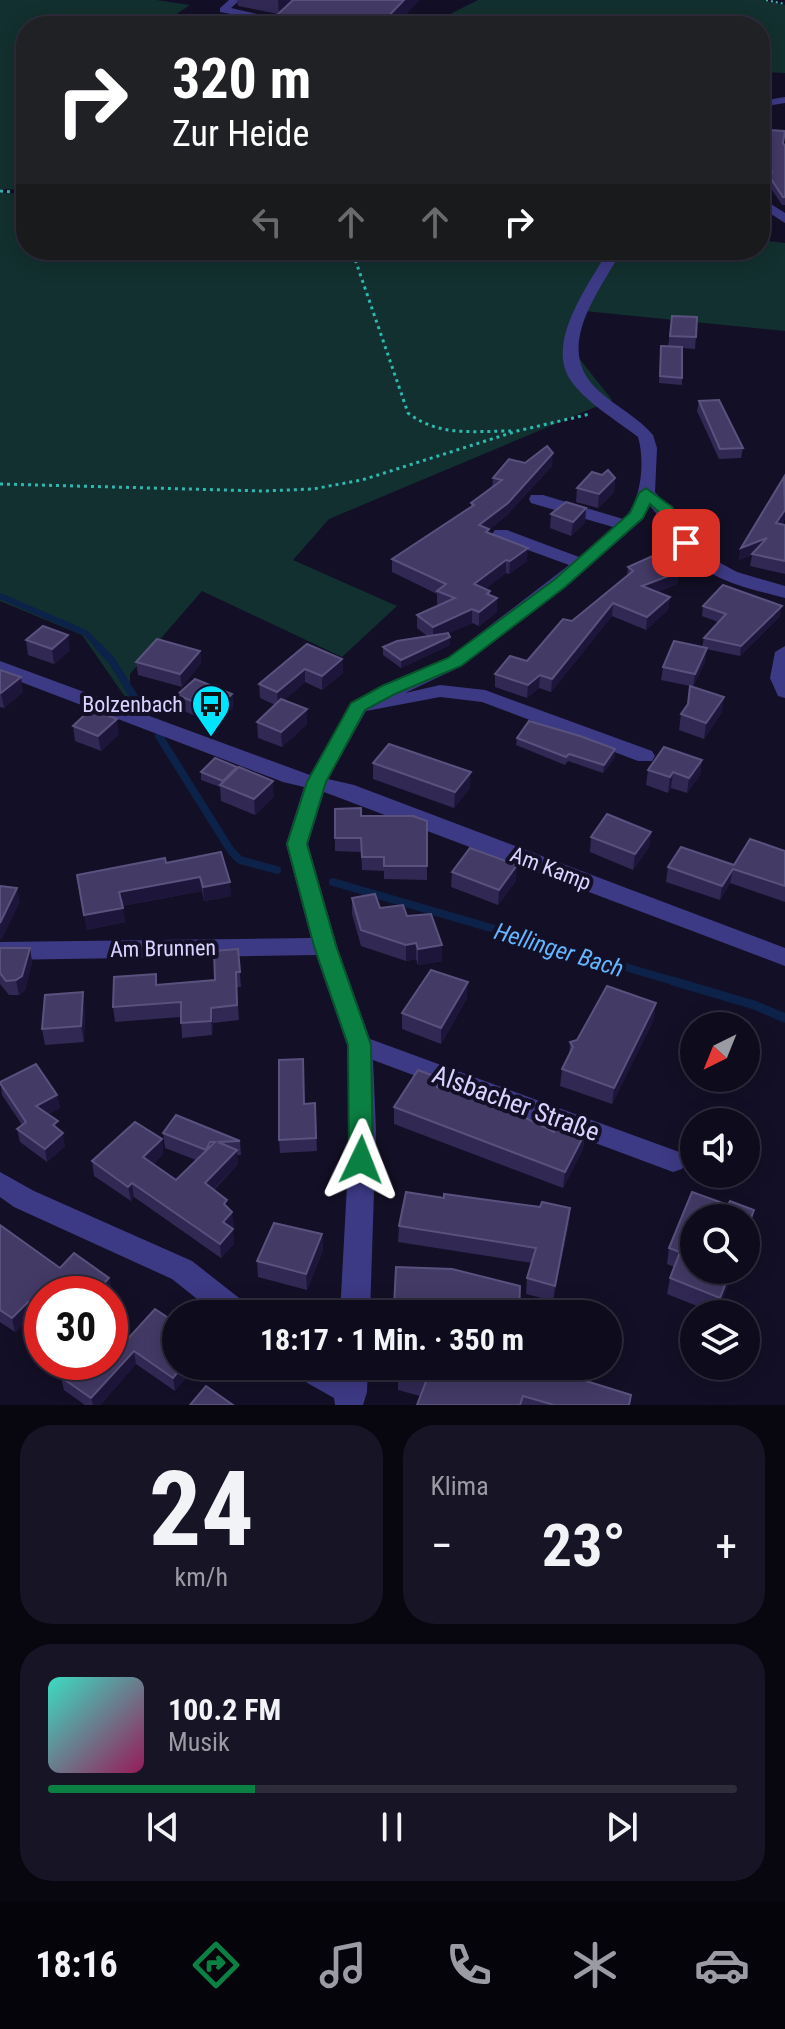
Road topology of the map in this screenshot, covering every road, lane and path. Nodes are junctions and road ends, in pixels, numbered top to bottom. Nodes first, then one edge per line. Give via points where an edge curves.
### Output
1 (235, 0) edge
2 (766, 0) edge
3 (785, 4) edge
4 (293, 10) edge
5 (247, 16) edge
6 (287, 16) edge
7 (356, 260) edge
8 (610, 260) edge
9 (612, 408) junction
10 (517, 431) junction
11 (0, 484) edge
12 (646, 493) junction
13 (537, 499) dead end
14 (626, 525) junction
15 (501, 534) edge
16 (582, 564) junction
17 (780, 586) edge
18 (785, 652) edge
19 (0, 667) edge
20 (785, 692) edge
21 (358, 707) junction
22 (645, 756) dead end
23 (316, 782) junction
24 (325, 946) junction
25 (0, 951) edge
26 (785, 957) edge
27 (360, 1045) junction
28 (673, 1161) dead end
29 (0, 1183) edge
30 (220, 1300) edge
31 (356, 1300) edge

1 - 5 street via 223,10
2 - 3 path
4 - 6 street
7 - 10 path via 408,413 417,422 452,433
8 - 9 street via 572,329 571,360 577,378
9 - 10 path
9 - 12 street via 645,435
10 - 11 path via 362,480 313,489
12 - 14 street via 637,515
12 - 17 street via 667,511 686,543 721,574
13 - 14 street
14 - 16 street
15 - 16 street
16 - 21 street via 455,662
18 - 20 street via 780,672
19 - 23 street, Am Kamp via 290,777
21 - 22 street via 440,691 485,696
21 - 23 street
23 - 24 street via 297,844
23 - 26 street, Am Kamp
24 - 25 street, Am Brunnen
24 - 27 street
27 - 28 street, Alsbacher Straße
27 - 31 street via 363,1130
29 - 30 street via 24,1199 182,1270

